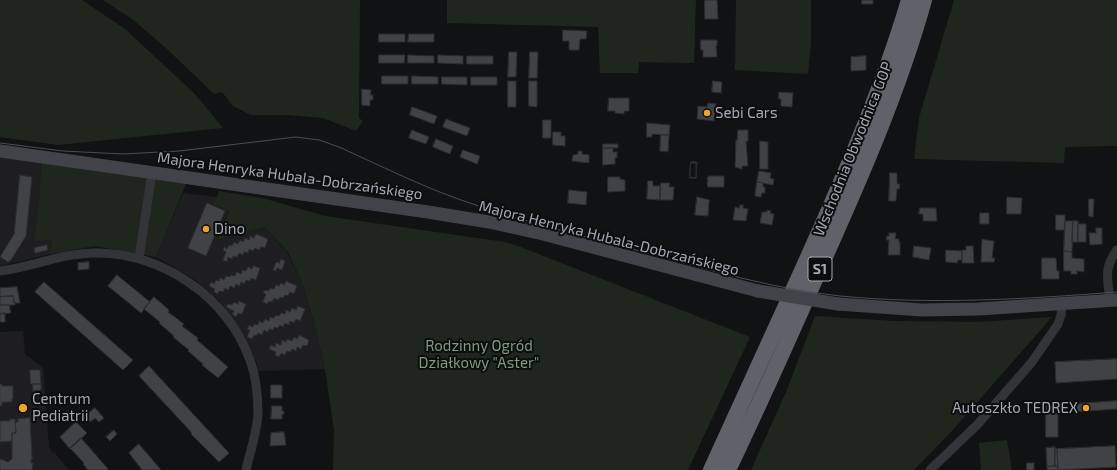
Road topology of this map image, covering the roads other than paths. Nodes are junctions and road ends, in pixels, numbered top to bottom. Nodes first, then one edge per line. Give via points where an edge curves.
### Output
1 (909, 0) edge
2 (924, 0) edge
3 (0, 151) edge
4 (152, 172) junction
5 (1117, 250) edge
6 (139, 258) junction
7 (0, 271) edge
8 (1113, 300) edge
9 (1062, 304) junction
10 (246, 470) edge
11 (711, 470) edge
12 (728, 470) edge
13 (930, 470) edge

1 - 11 highway, Wschodnia Obwodnica GOP / S1 via 894,50 848,169
2 - 12 highway, Wschodnia Obwodnica GOP / S1 via 887,113 860,179
3 - 4 street, Majora Henryka Hubala-Dobrzańskiego
4 - 6 street
4 - 9 street, Majora Henryka Hubala-Dobrzańskiego, bridge via 489,222 758,291 838,304 922,310
5 - 8 street via 1112,256 1106,276
6 - 7 street via 111,253 69,254
6 - 10 street via 177,274 209,298 234,327 246,349 254,374 258,414
8 - 9 street, Majora Henryka Hubala-Dobrzańskiego
9 - 13 street via 1058,324 1032,362 977,425

